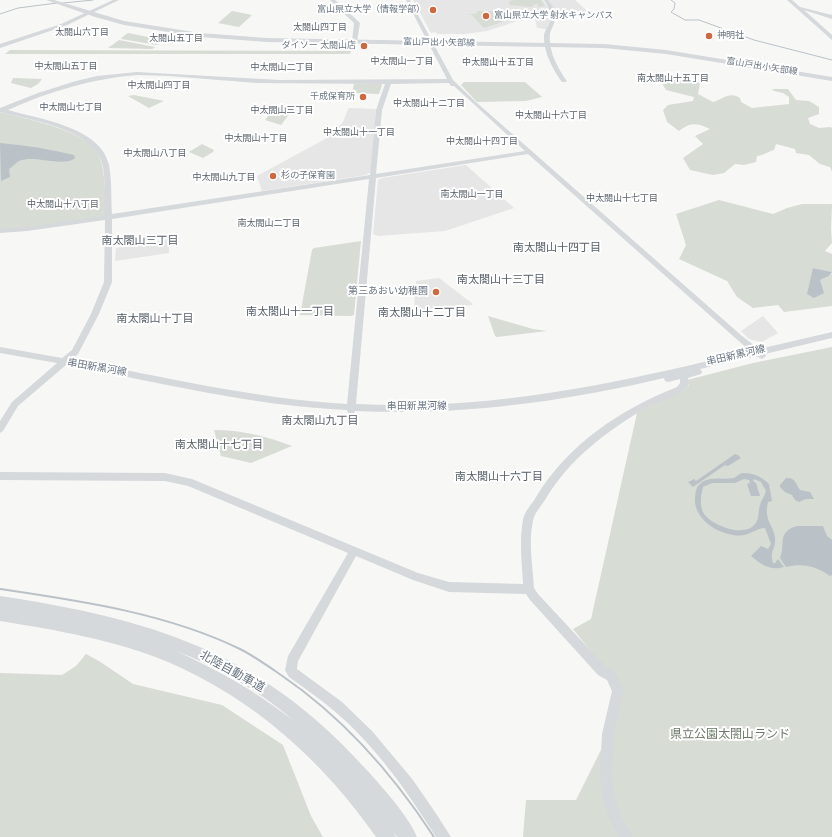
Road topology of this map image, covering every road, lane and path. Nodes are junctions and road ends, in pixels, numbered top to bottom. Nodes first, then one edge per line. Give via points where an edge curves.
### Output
1 (49, 0) edge
2 (116, 0) edge
3 (332, 0) edge
4 (408, 0) edge
5 (546, 0) edge
6 (789, 0) edge
7 (798, 7) junction
8 (89, 14) junction
9 (832, 18) edge
10 (832, 38) edge
11 (354, 41) junction
12 (432, 43) junction
13 (547, 45) junction
14 (0, 46) edge
15 (832, 79) edge
16 (452, 81) junction
17 (564, 81) dead end
18 (389, 82) junction
19 (1, 110) edge
20 (526, 153) junction
21 (374, 177) junction
22 (109, 217) junction
23 (0, 231) edge
24 (832, 335) edge
25 (832, 340) edge
26 (0, 350) edge
27 (757, 354) junction
28 (0, 355) edge
29 (62, 364) junction
30 (683, 376) junction
31 (351, 409) junction
32 (0, 429) edge
33 (0, 476) edge
34 (354, 551) junction
35 (529, 589) junction
36 (0, 603) edge
37 (0, 614) edge
38 (387, 837) edge
39 (408, 837) edge
40 (444, 837) edge
41 (626, 837) edge

1 - 8 main road, 富山戸出小矢部線
2 - 8 street
3 - 11 street via 357,23
4 - 12 street
5 - 13 street via 554,18 547,34
6 - 7 street
7 - 9 street
7 - 10 street
8 - 11 main road, 富山戸出小矢部線 via 137,26 200,35
8 - 14 street via 45,32
11 - 12 main road, 富山戸出小矢部線
12 - 13 main road, 富山戸出小矢部線
12 - 16 street
13 - 15 main road, 富山戸出小矢部線 via 604,46 666,52
13 - 17 street via 557,71
16 - 18 street
16 - 20 street via 469,103
16 - 27 street via 470,100
18 - 19 street via 255,81 158,74 112,75 73,83
18 - 21 street via 379,110
19 - 22 street via 65,128 94,144 106,165
20 - 21 street
20 - 27 street
21 - 22 street
21 - 31 street
22 - 23 street
22 - 29 street via 108,282 96,314 75,352
24 - 27 street, 串田新黒河線
25 - 27 street, 串田新黒河線
26 - 29 street, 串田新黒河線
27 - 30 street, 串田新黒河線
27 - 31 street, 串田新黒河線 via 570,394 449,407
28 - 29 street, 串田新黒河線
29 - 31 street, 串田新黒河線 via 230,398 316,409
29 - 32 street via 16,404
30 - 31 street, 串田新黒河線 via 572,399 508,408 440,412
30 - 35 street via 685,384 680,389 650,401 613,423 569,460 549,484 528,519 526,538
33 - 34 street via 182,480
34 - 35 street via 449,587
34 - 40 street via 292,660 291,670 337,706 382,751 422,802
35 - 41 street via 602,671 611,676 618,691 608,734 606,773 614,816
36 - 39 highway, 北陸自動車道 via 73,615 143,632 201,654 234,670 266,689 314,727 369,783
37 - 38 highway, 北陸自動車道 via 69,626 137,644 170,656 225,682 273,714 304,740 356,795

